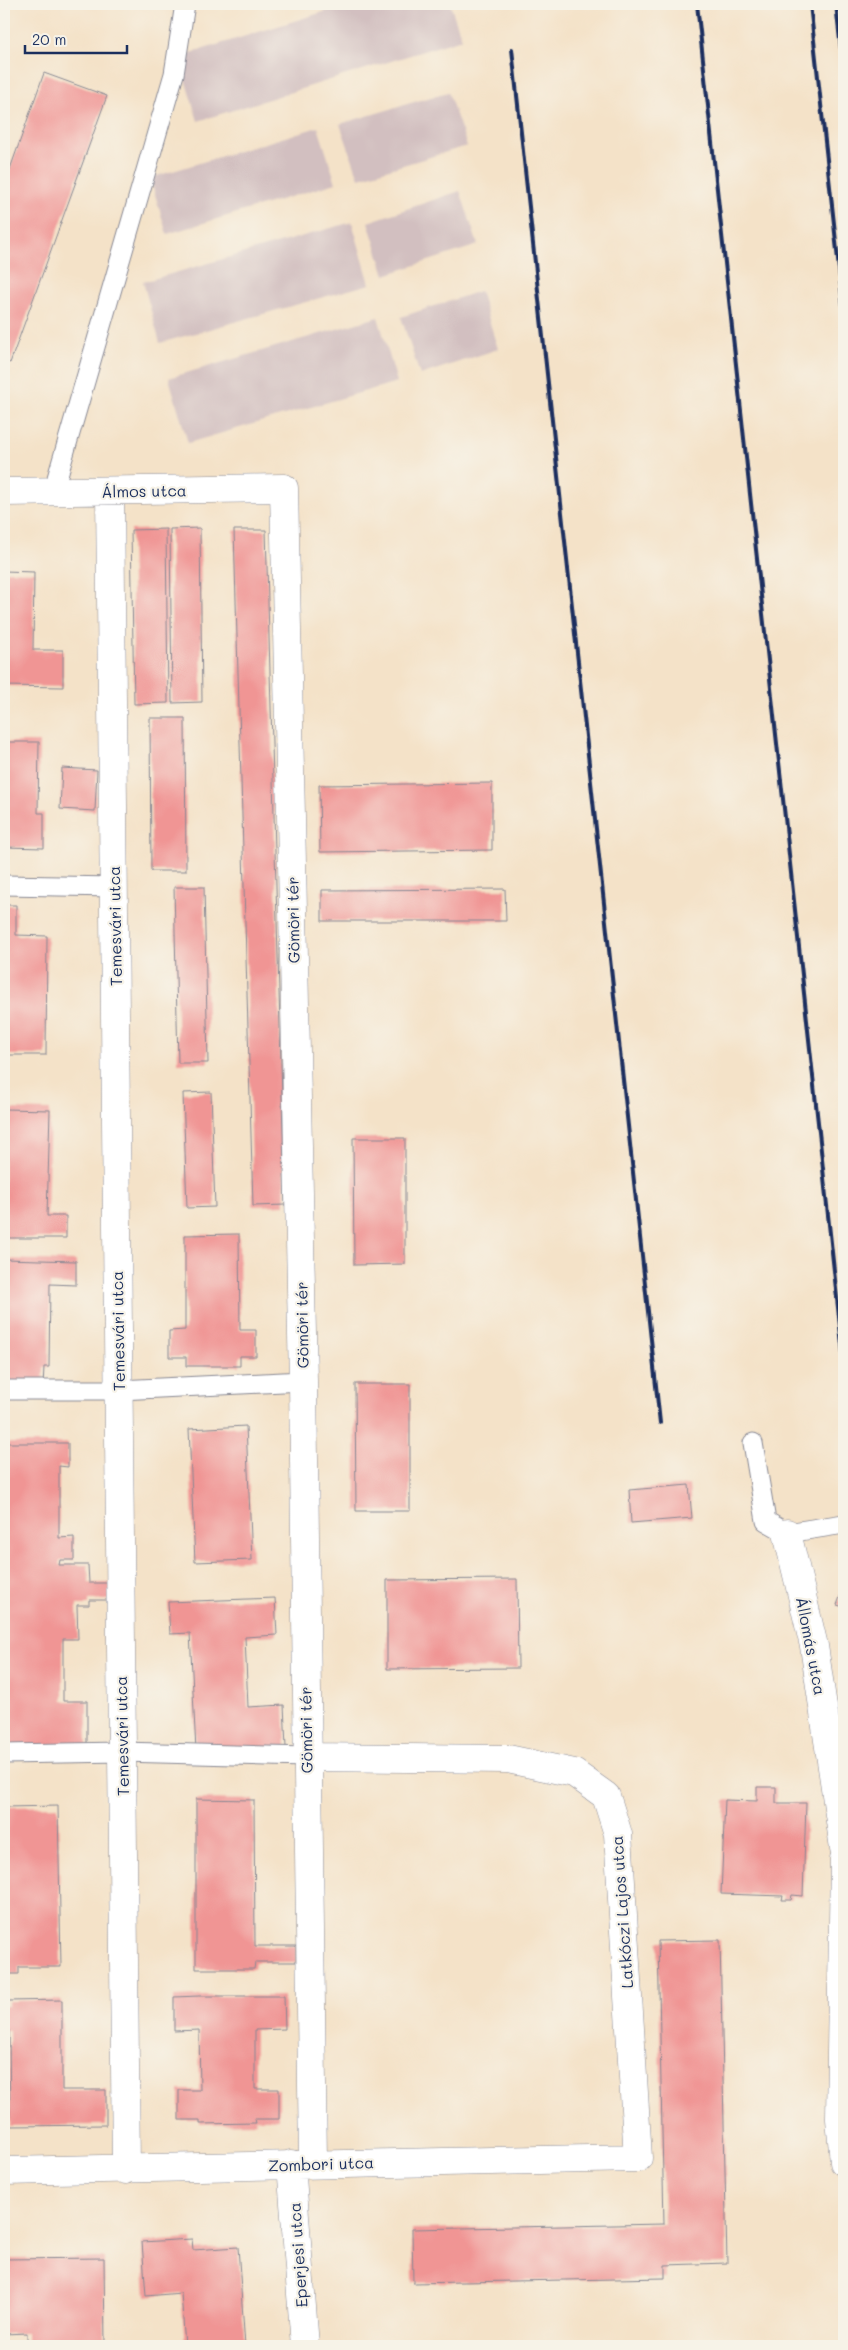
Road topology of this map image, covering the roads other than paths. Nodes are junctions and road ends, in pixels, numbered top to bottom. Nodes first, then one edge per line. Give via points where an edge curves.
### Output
1 (185, 4) edge
2 (284, 488) joint
3 (110, 491) junction
4 (4, 492) edge
5 (53, 492) junction
6 (4, 885) edge
7 (114, 887) junction
8 (303, 1381) junction
9 (4, 1390) edge
10 (119, 1390) junction
11 (753, 1443) dead end
12 (844, 1524) edge
13 (787, 1533) junction
14 (122, 1752) junction
15 (4, 1754) edge
16 (306, 1756) junction
17 (844, 1848) edge
18 (844, 1859) edge
19 (638, 2158) joint
20 (844, 2162) edge
21 (302, 2164) junction
22 (126, 2170) junction
23 (4, 2171) edge
24 (305, 2346) edge

1 - 5 lane via 174,74
2 - 3 street, Álmos utca
2 - 8 street, Gömöri tér
3 - 5 street, Álmos utca
3 - 7 street, Temesvári utca
4 - 5 street, Álmos utca
6 - 7 lane
7 - 10 street, Temesvári utca
8 - 10 lane
8 - 16 street, Gömöri tér
9 - 10 lane
10 - 14 street, Temesvári utca
11 - 13 lane via 766,1521
12 - 13 lane
13 - 17 street, Állomás utca via 814,1646
14 - 15 lane
14 - 16 lane
14 - 22 street, Temesvári utca
16 - 19 street, Latkóczi Lajos utca via 508,1759 574,1773 606,1796 618,1834
16 - 21 street, Gömöri tér
18 - 20 street via 840,2119
19 - 21 street, Zombori utca
21 - 22 street, Zombori utca
21 - 24 street, Eperjesi utca
22 - 23 street, Zombori utca

